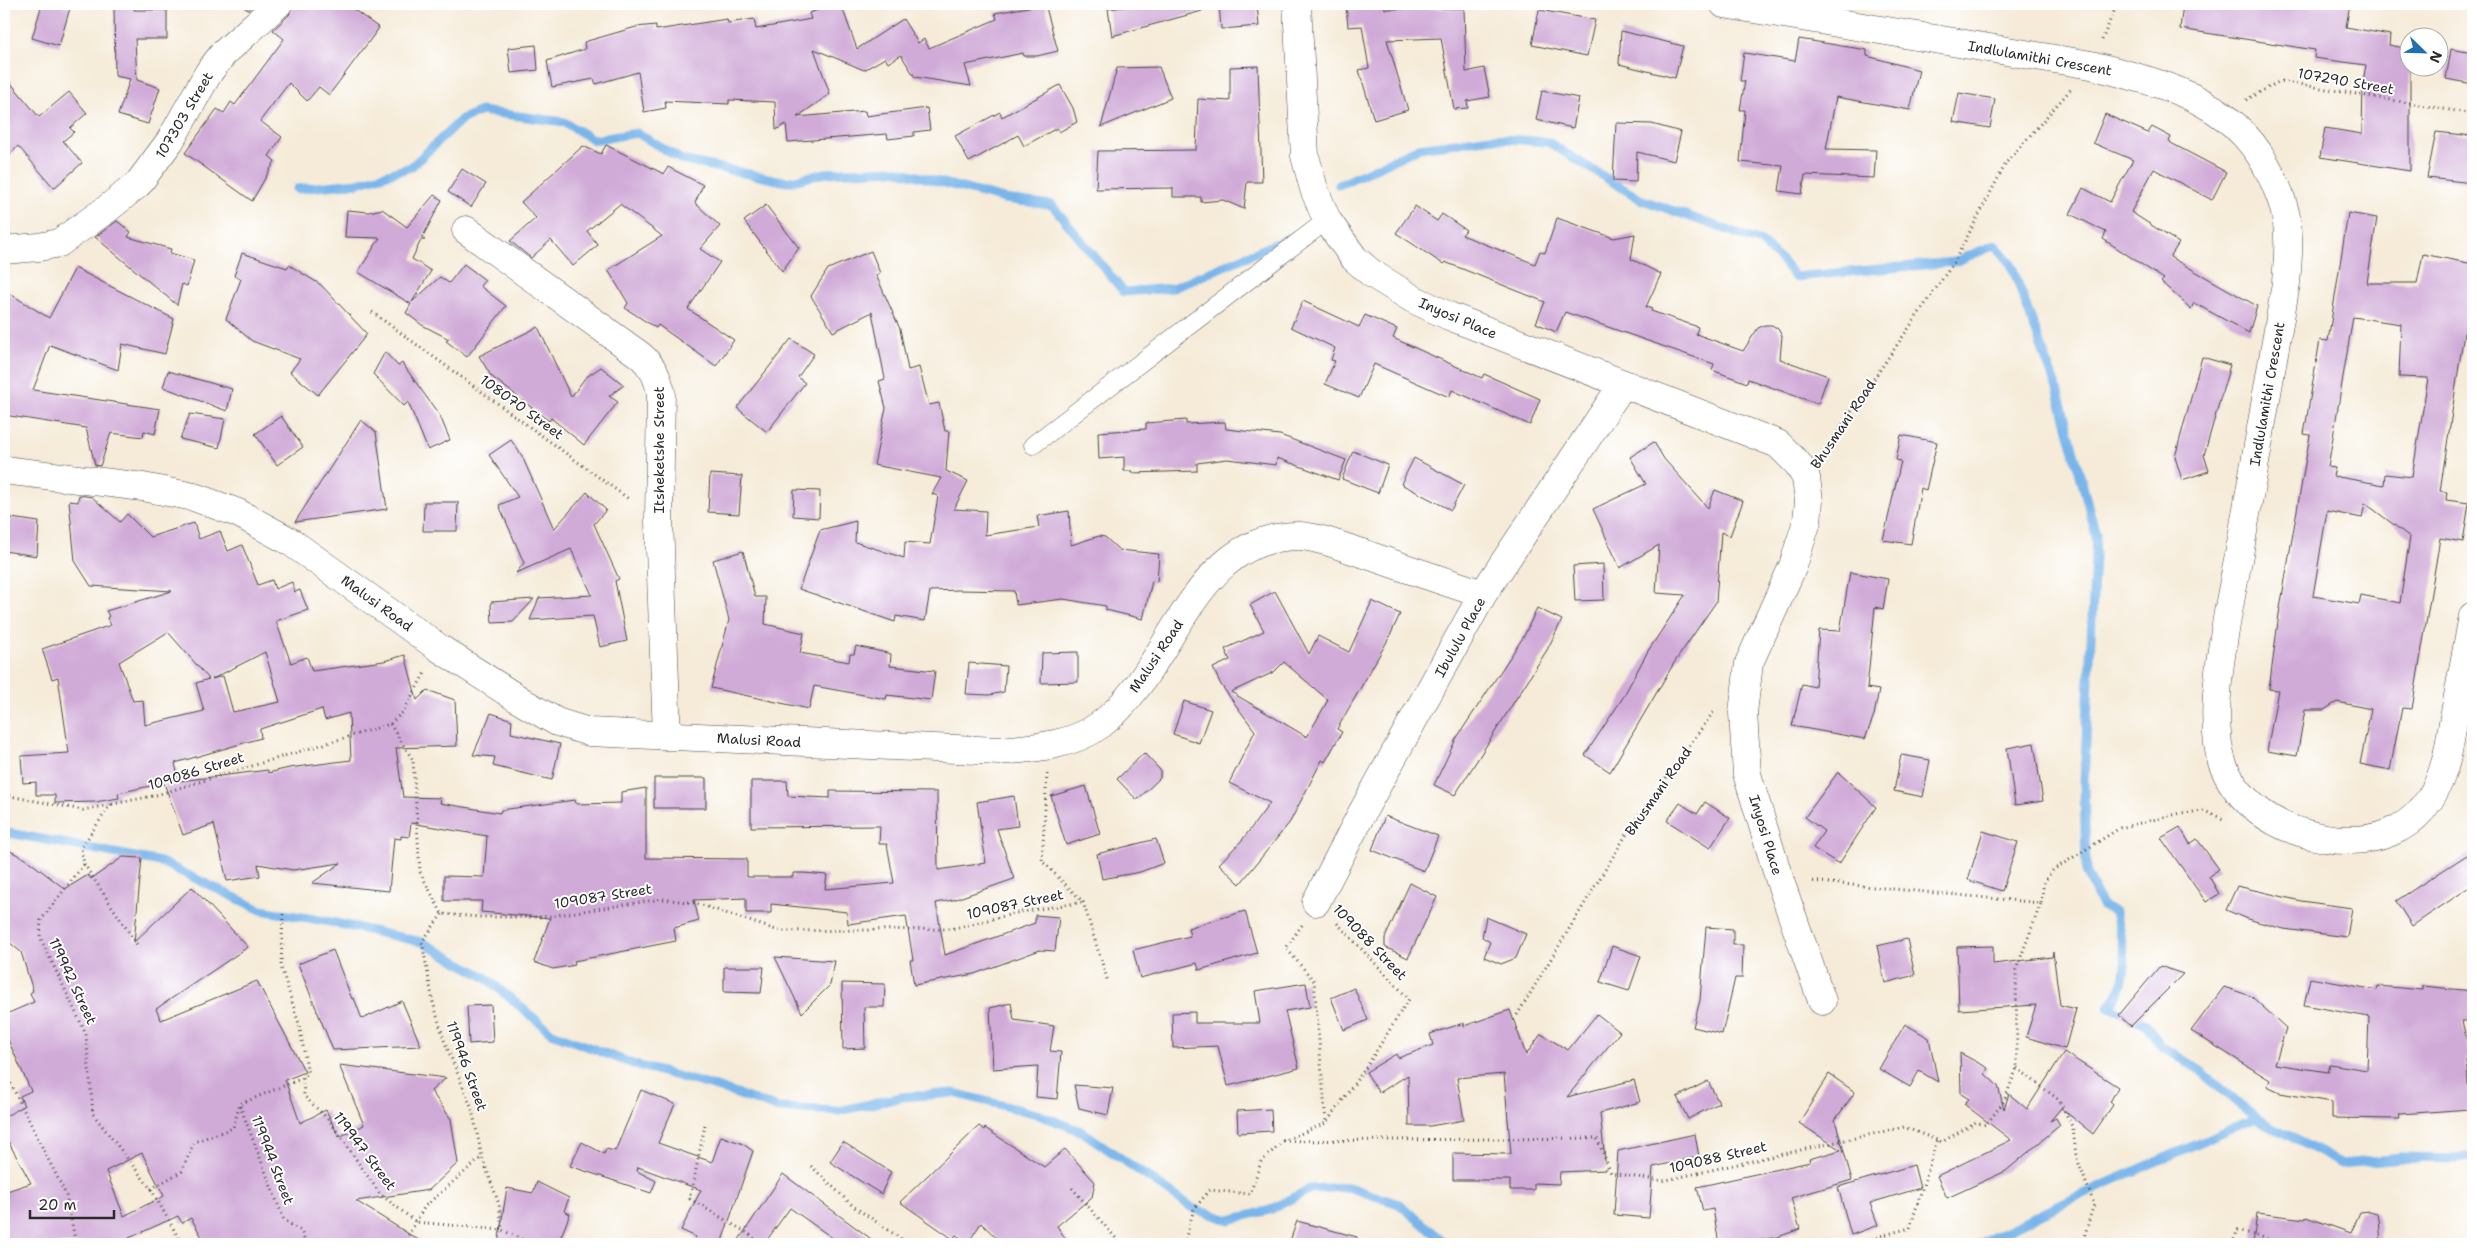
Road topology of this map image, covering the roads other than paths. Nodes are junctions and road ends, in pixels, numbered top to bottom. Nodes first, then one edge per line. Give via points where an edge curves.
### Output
1 (278, 4) edge
2 (1298, 4) edge
3 (1724, 4) edge
4 (1327, 220) junction
5 (466, 230) dead end
6 (4, 250) edge
7 (1623, 384) junction
8 (1033, 445) dead end
9 (4, 470) edge
10 (1806, 478) joint
11 (1483, 594) junction
12 (2473, 616) edge
13 (1749, 663) joint
14 (667, 736) junction
15 (1316, 902) road end
16 (1822, 1001) dead end

1 - 6 street, 107303 Street via 209,72 170,141 138,184 59,243
2 - 4 street, Inyosi Place via 1305,156
3 - 12 street, Indlulamithi Crescent via 2091,65 2148,80 2188,94 2222,113 2263,156 2280,194 2288,236 2286,283 2223,647 2216,721 2222,761 2236,789 2250,803 2274,821 2302,833 2348,842 2387,835 2421,811 2434,793 2444,767
4 - 7 street, Inyosi Place via 1360,263 1412,298 1449,316
4 - 8 lane
5 - 14 street, Itsheketshe Street via 653,366 661,392 659,521
7 - 10 street, Inyosi Place via 1778,444 1798,464
7 - 11 street, Ibululu Place
9 - 14 street, Malusi Road via 143,487 194,497 238,513 291,542 439,648 558,722 589,732
10 - 13 street, Bhusmani Road via 1807,522 1793,566
11 - 14 street, Malusi Road via 1330,543 1302,536 1273,538 1248,546 1224,564 1198,593 1130,696 1100,726 1068,740 1043,747 999,751
11 - 15 street, Ibululu Place
13 - 16 street, Inyosi Place via 1743,713 1747,774

